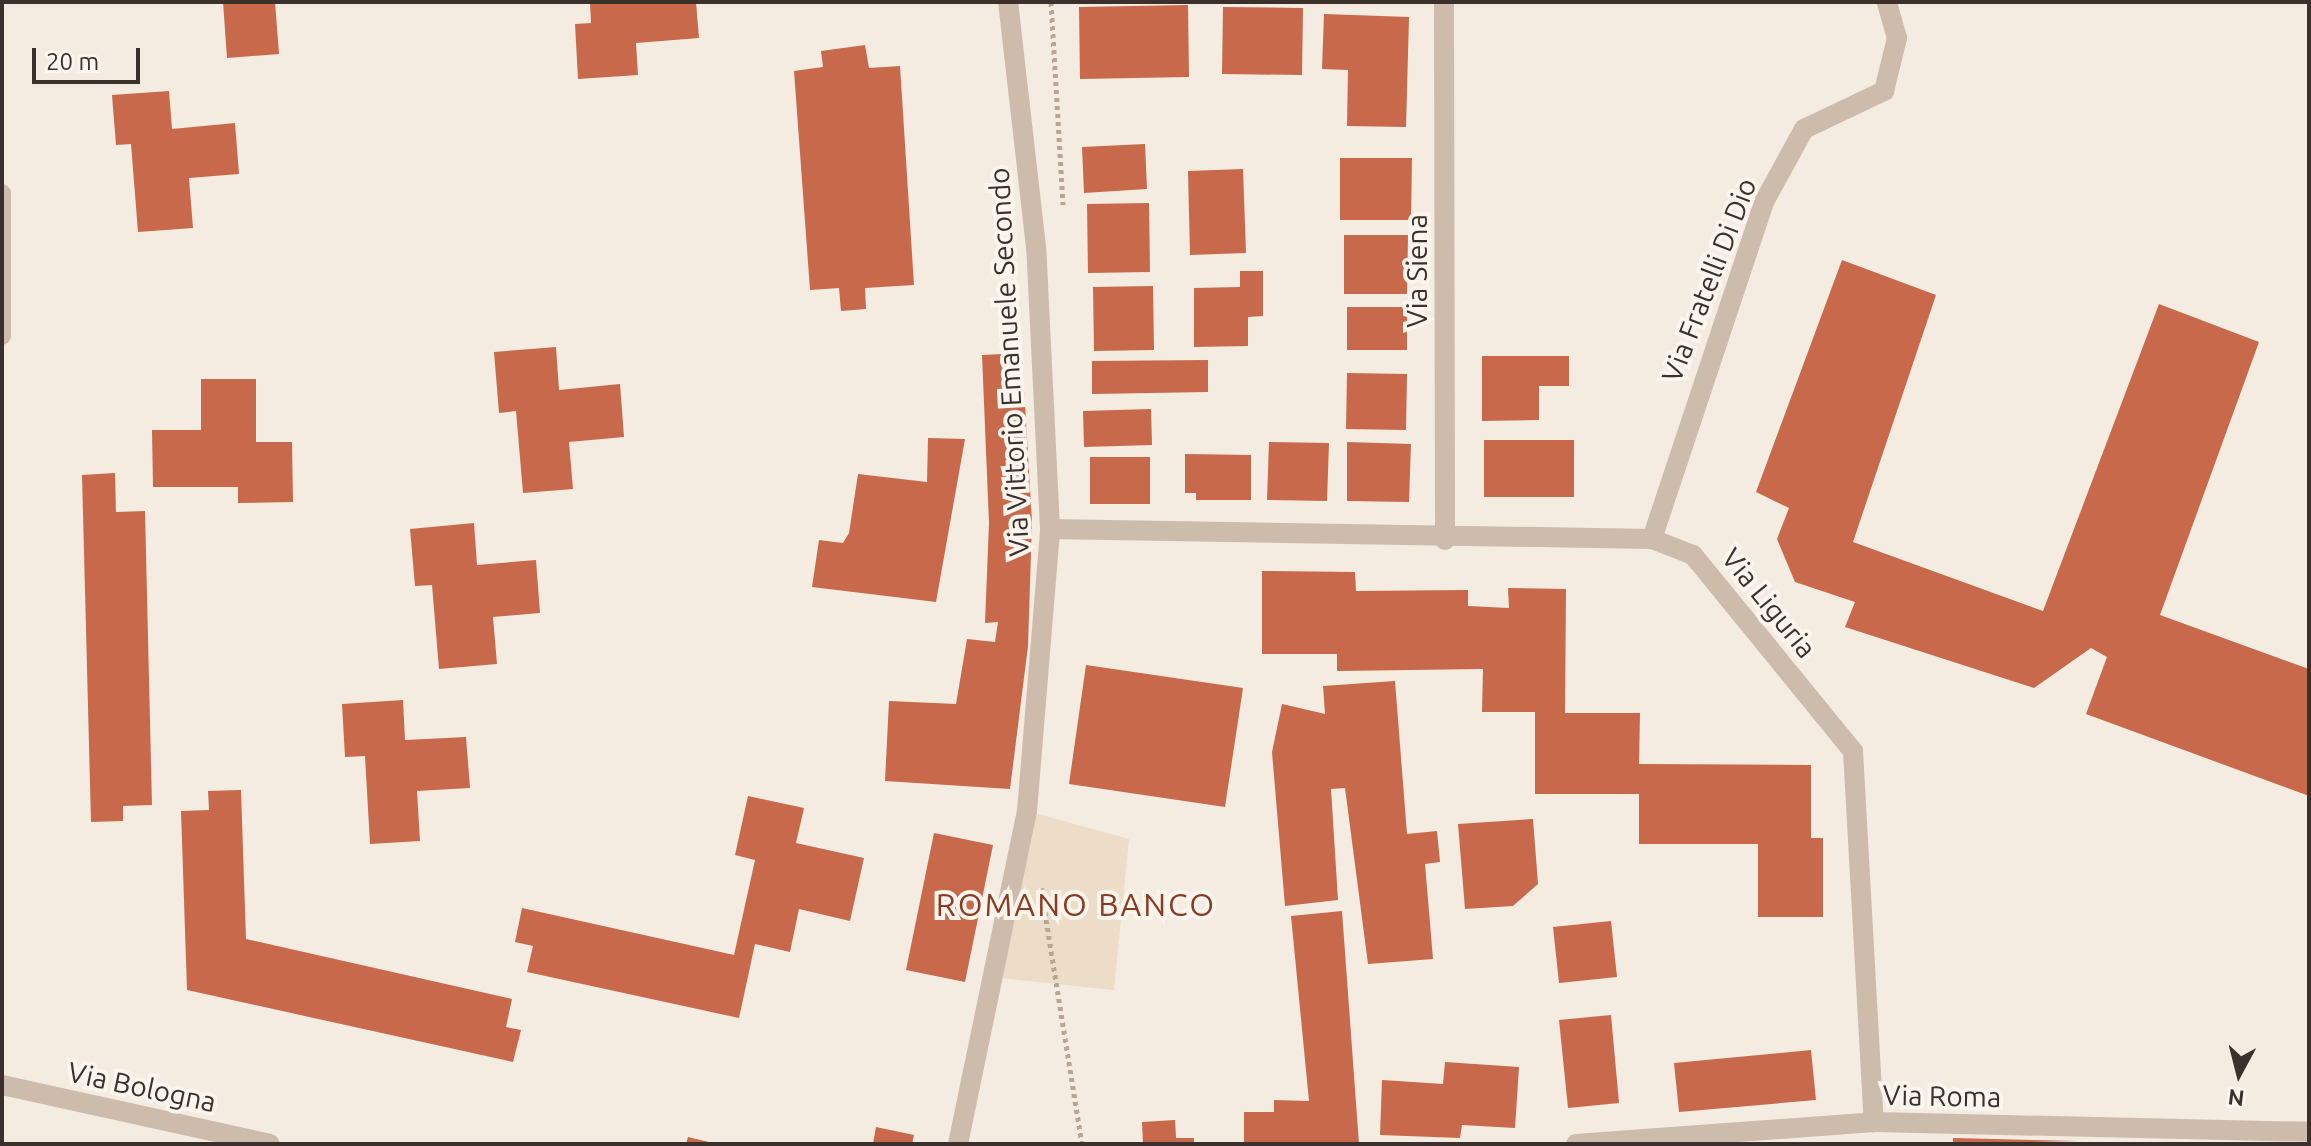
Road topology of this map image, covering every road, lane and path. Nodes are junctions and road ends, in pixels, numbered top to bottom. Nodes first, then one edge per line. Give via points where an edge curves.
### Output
1 (1008, 2) edge
2 (1444, 2) edge
3 (1887, 2) edge
4 (2, 193) edge
5 (2, 336) edge
6 (1050, 529) junction
7 (1652, 539) junction
8 (1445, 540) junction
9 (1038, 874) dead end
10 (2, 1085) edge
11 (1874, 1122) junction
12 (2309, 1132) edge
13 (270, 1144) edge
14 (958, 1144) edge
15 (1082, 1144) edge
16 (1576, 1144) edge

1 - 6 street, Via Vittorio Emanuele Secondo via 1036,247
2 - 8 street, Via Siena
3 - 7 street, Via Fratelli Di Dio via 1897,38 1884,91 1804,129 1764,202 1676,450
4 - 5 lane
6 - 8 street, Via Liguria
6 - 14 street, Via Vittorio Emanuele Secondo via 1027,811
7 - 8 street, Via Liguria
7 - 11 street, Via Liguria via 1693,555 1853,751
9 - 15 path
10 - 13 street, Via Bologna
11 - 12 street, Via Roma
11 - 16 street, Via Roma

